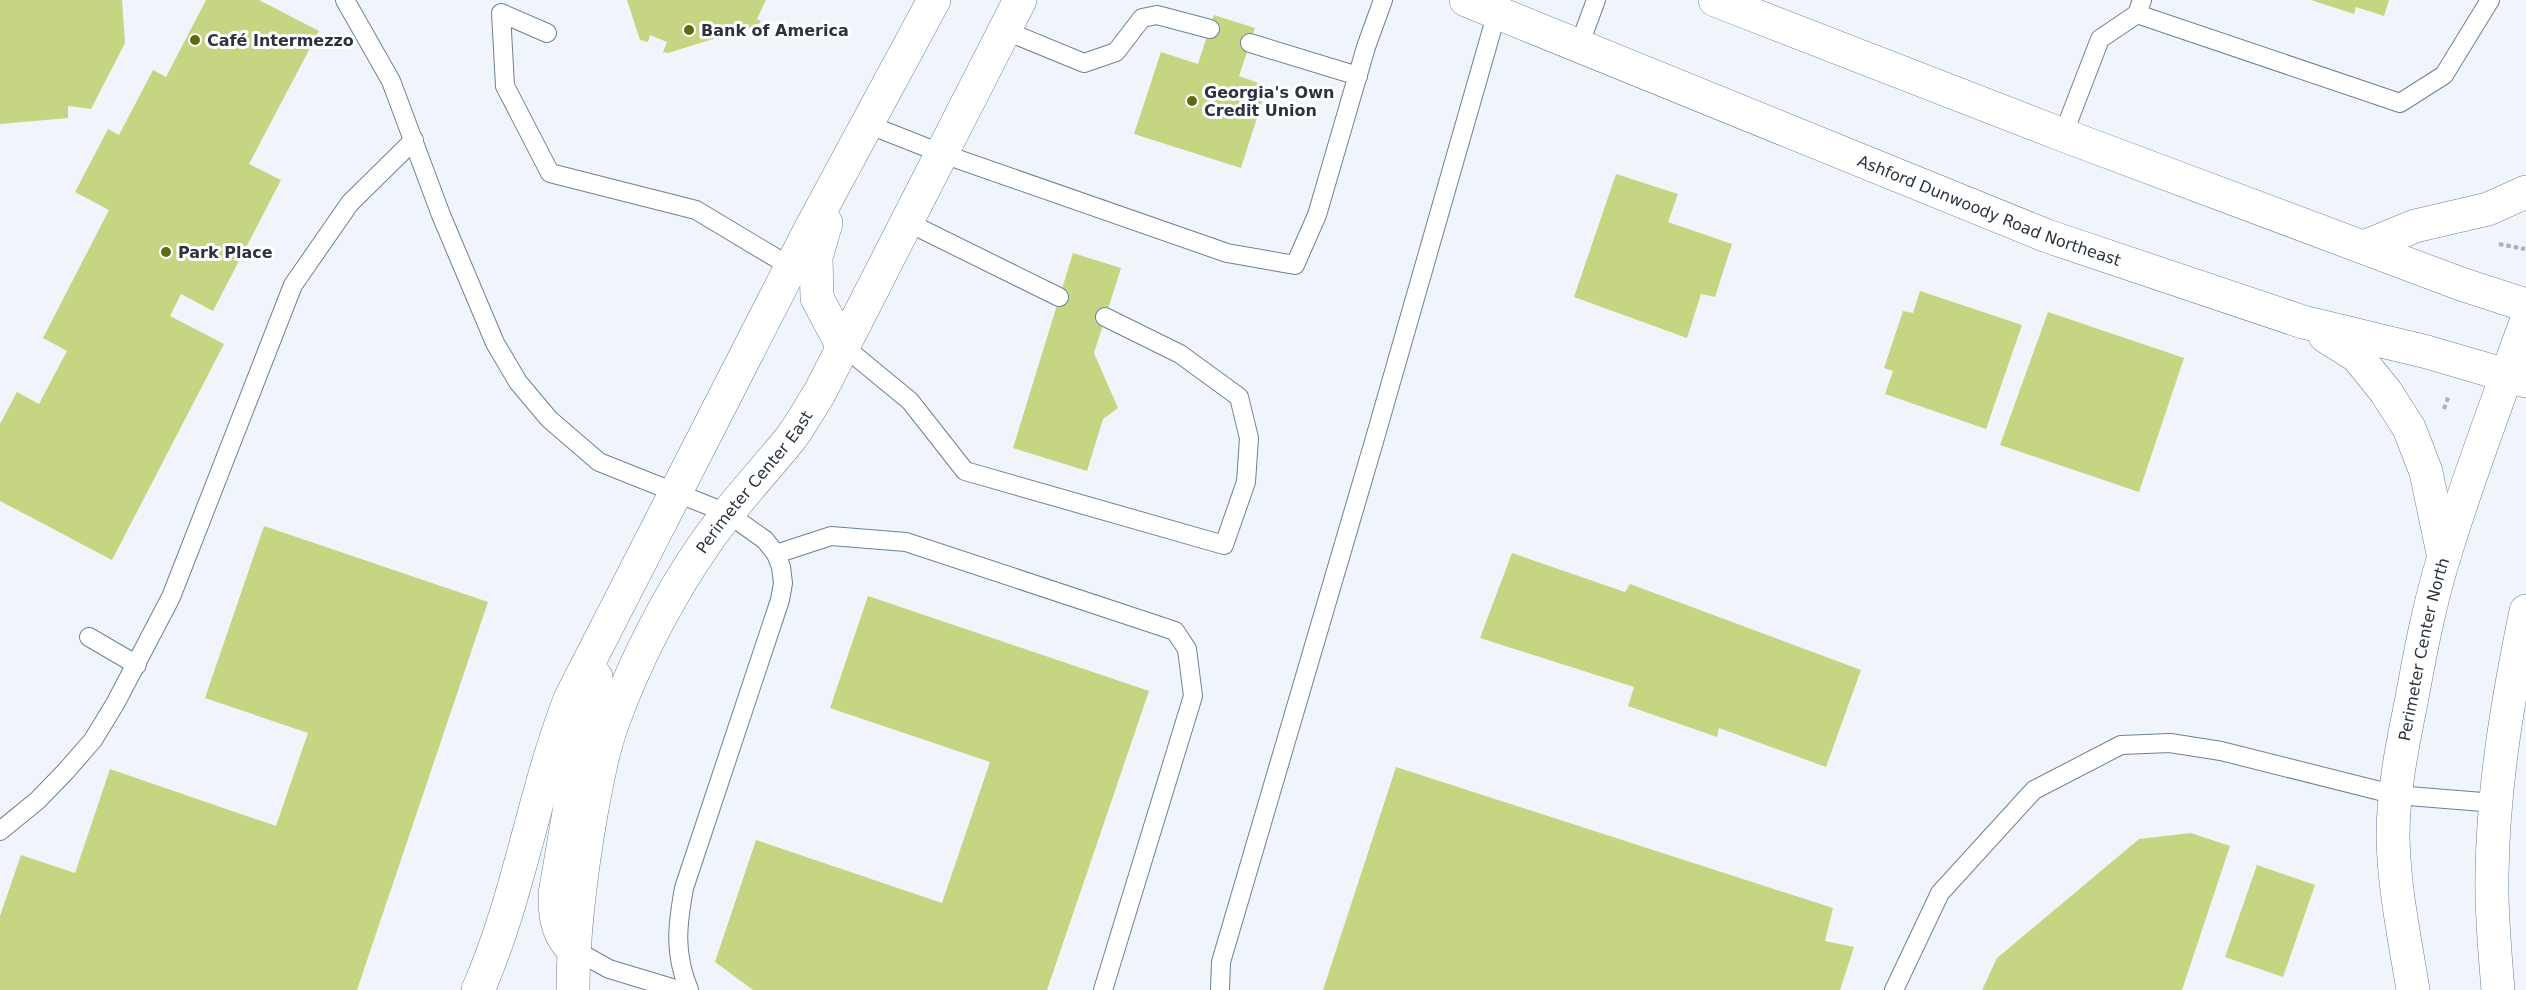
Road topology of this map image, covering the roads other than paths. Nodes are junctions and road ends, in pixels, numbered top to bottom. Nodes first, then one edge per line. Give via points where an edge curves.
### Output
1 (345, 0) edge
2 (934, 0) edge
3 (1020, 0) edge
4 (1383, 0) edge
5 (1466, 0) edge
6 (1596, 0) edge
7 (1715, 0) edge
8 (2490, 0) edge
9 (2139, 7) edge
10 (1497, 12) junction
11 (1210, 29) dead end
12 (1006, 31) junction
13 (547, 33) dead end
14 (1250, 43) dead end
15 (1579, 46) junction
16 (1358, 76) junction
17 (867, 124) junction
18 (2063, 135) junction
19 (414, 140) junction
20 (943, 154) junction
21 (840, 172) junction
22 (2526, 192) edge
23 (907, 222) junction
24 (2364, 247) junction
25 (791, 267) junction
26 (1059, 297) dead end
27 (2526, 305) edge
28 (1105, 317) dead end
29 (2303, 322) junction
30 (2526, 322) edge
31 (842, 345) junction
32 (2517, 378) edge
33 (676, 491) junction
34 (727, 513) junction
35 (776, 554) junction
36 (2444, 558) junction
37 (2526, 612) edge
38 (608, 626) junction
39 (89, 637) dead end
40 (137, 665) junction
41 (2396, 795) junction
42 (2495, 803) junction
43 (0, 831) edge
44 (575, 950) junction
45 (478, 990) edge
46 (573, 990) edge
47 (679, 990) edge
48 (689, 990) edge
49 (1102, 990) edge
50 (1220, 990) edge
51 (1894, 990) edge
52 (2413, 990) edge
53 (2498, 990) edge

1 - 19 lane via 391,81
2 - 17 street
3 - 12 street, Perimeter Center East
4 - 16 lane
5 - 10 street, Ashford Dunwoody Road Northeast
6 - 15 lane
7 - 18 street
8 - 9 lane via 2444,75 2400,103
9 - 18 lane via 2100,39
10 - 15 street, Ashford Dunwoody Road Northeast
10 - 50 lane via 1221,962
11 - 12 lane via 1157,15 1142,18 1116,52 1084,63
12 - 20 street, Perimeter Center East
13 - 25 lane via 501,13 505,86 550,173 696,210
14 - 16 lane
15 - 29 street, Ashford Dunwoody Road Northeast via 2047,236
16 - 20 lane via 1317,215 1295,264 1227,253
17 - 20 lane
17 - 21 street
18 - 24 street
19 - 33 lane via 491,332 518,382 549,419 599,462
19 - 40 lane via 350,203 293,285 171,597
20 - 23 street, Perimeter Center East
21 - 25 street
21 - 31 street via 816,257 817,298
22 - 24 street via 2488,209 2415,226
23 - 26 lane
23 - 31 street, Perimeter Center East
24 - 27 street
25 - 33 street
28 - 31 lane via 1180,354 1239,397 1249,438 1246,482 1224,545 965,471 910,401
29 - 32 street, Ashford Dunwoody Road Northeast
29 - 36 street via 2357,356 2409,428 2426,472
30 - 32 street, Perimeter Center North
31 - 34 street, Perimeter Center East via 791,438
32 - 36 street, Perimeter Center North via 2487,424
33 - 34 lane
33 - 38 street
34 - 35 lane via 765,540
34 - 44 street, Perimeter Center East via 678,587 613,723 599,771 585,851
35 - 48 lane via 783,583 780,600 684,888 676,930 678,955
35 - 49 lane via 831,536 906,542 1175,631 1187,649 1193,696
36 - 41 street, Perimeter Center North via 2420,653
37 - 42 street via 2501,744
38 - 44 street via 555,894 559,931
38 - 45 street via 559,729 514,890
39 - 40 lane
40 - 43 lane via 93,740 38,800
41 - 42 lane
41 - 51 lane via 2221,751 2170,743 2121,745 2034,790 1941,893
41 - 52 street, Perimeter Center North via 2394,864
42 - 53 street via 2492,877
44 - 46 street, Perimeter Center East
44 - 47 lane via 609,969

